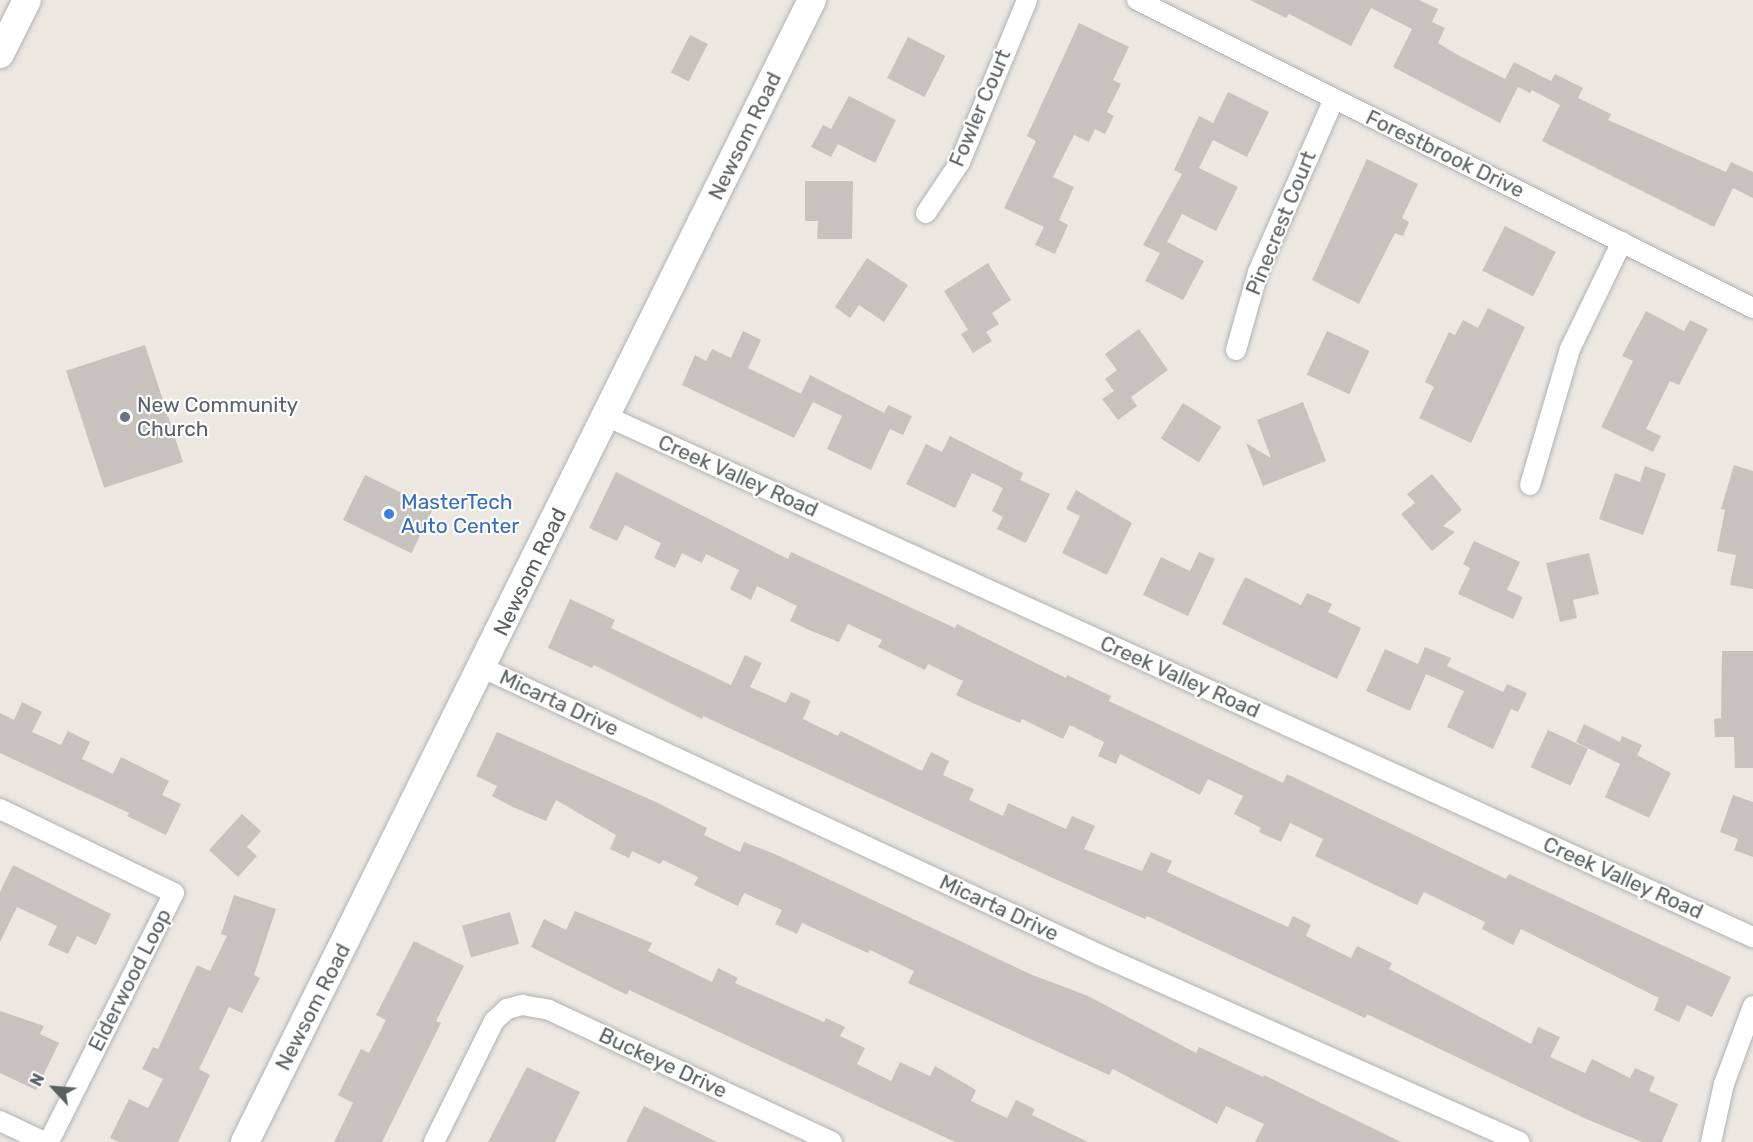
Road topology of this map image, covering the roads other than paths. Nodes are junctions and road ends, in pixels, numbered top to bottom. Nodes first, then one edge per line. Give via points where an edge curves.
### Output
1 (27, 0) edge
2 (812, 0) edge
3 (1027, 0) edge
4 (1137, 0) edge
5 (0, 54) edge
6 (1334, 99) junction
7 (926, 213) dead end
8 (1622, 242) junction
9 (1753, 308) edge
10 (1236, 350) dead end
11 (608, 417) junction
12 (1530, 485) dead end
13 (483, 668) junction
14 (0, 808) edge
15 (1753, 937) edge
16 (1753, 1005) edge
17 (0, 1120) edge
18 (44, 1142) edge
19 (49, 1142) edge
20 (244, 1142) edge
21 (434, 1142) edge
22 (832, 1142) edge
23 (1519, 1142) edge
24 (1711, 1142) edge

1 - 5 street
2 - 11 street, Newsom Road
3 - 7 street, Fowler Court via 960,162
4 - 6 street, Forestbrook Drive
6 - 8 street, Forestbrook Drive
6 - 10 street, Pinecrest Court via 1258,272
8 - 9 street, Forestbrook Drive
8 - 12 street via 1570,349
11 - 13 street, Newsom Road
11 - 15 street, Creek Valley Road
13 - 20 street, Newsom Road
13 - 23 street, Micarta Drive via 1102,956
14 - 19 street, Elderwood Loop via 174,893
16 - 24 street via 1724,1084
17 - 18 street
21 - 22 street, Buckeye Drive via 494,1021 507,1009 522,1005 549,1010

